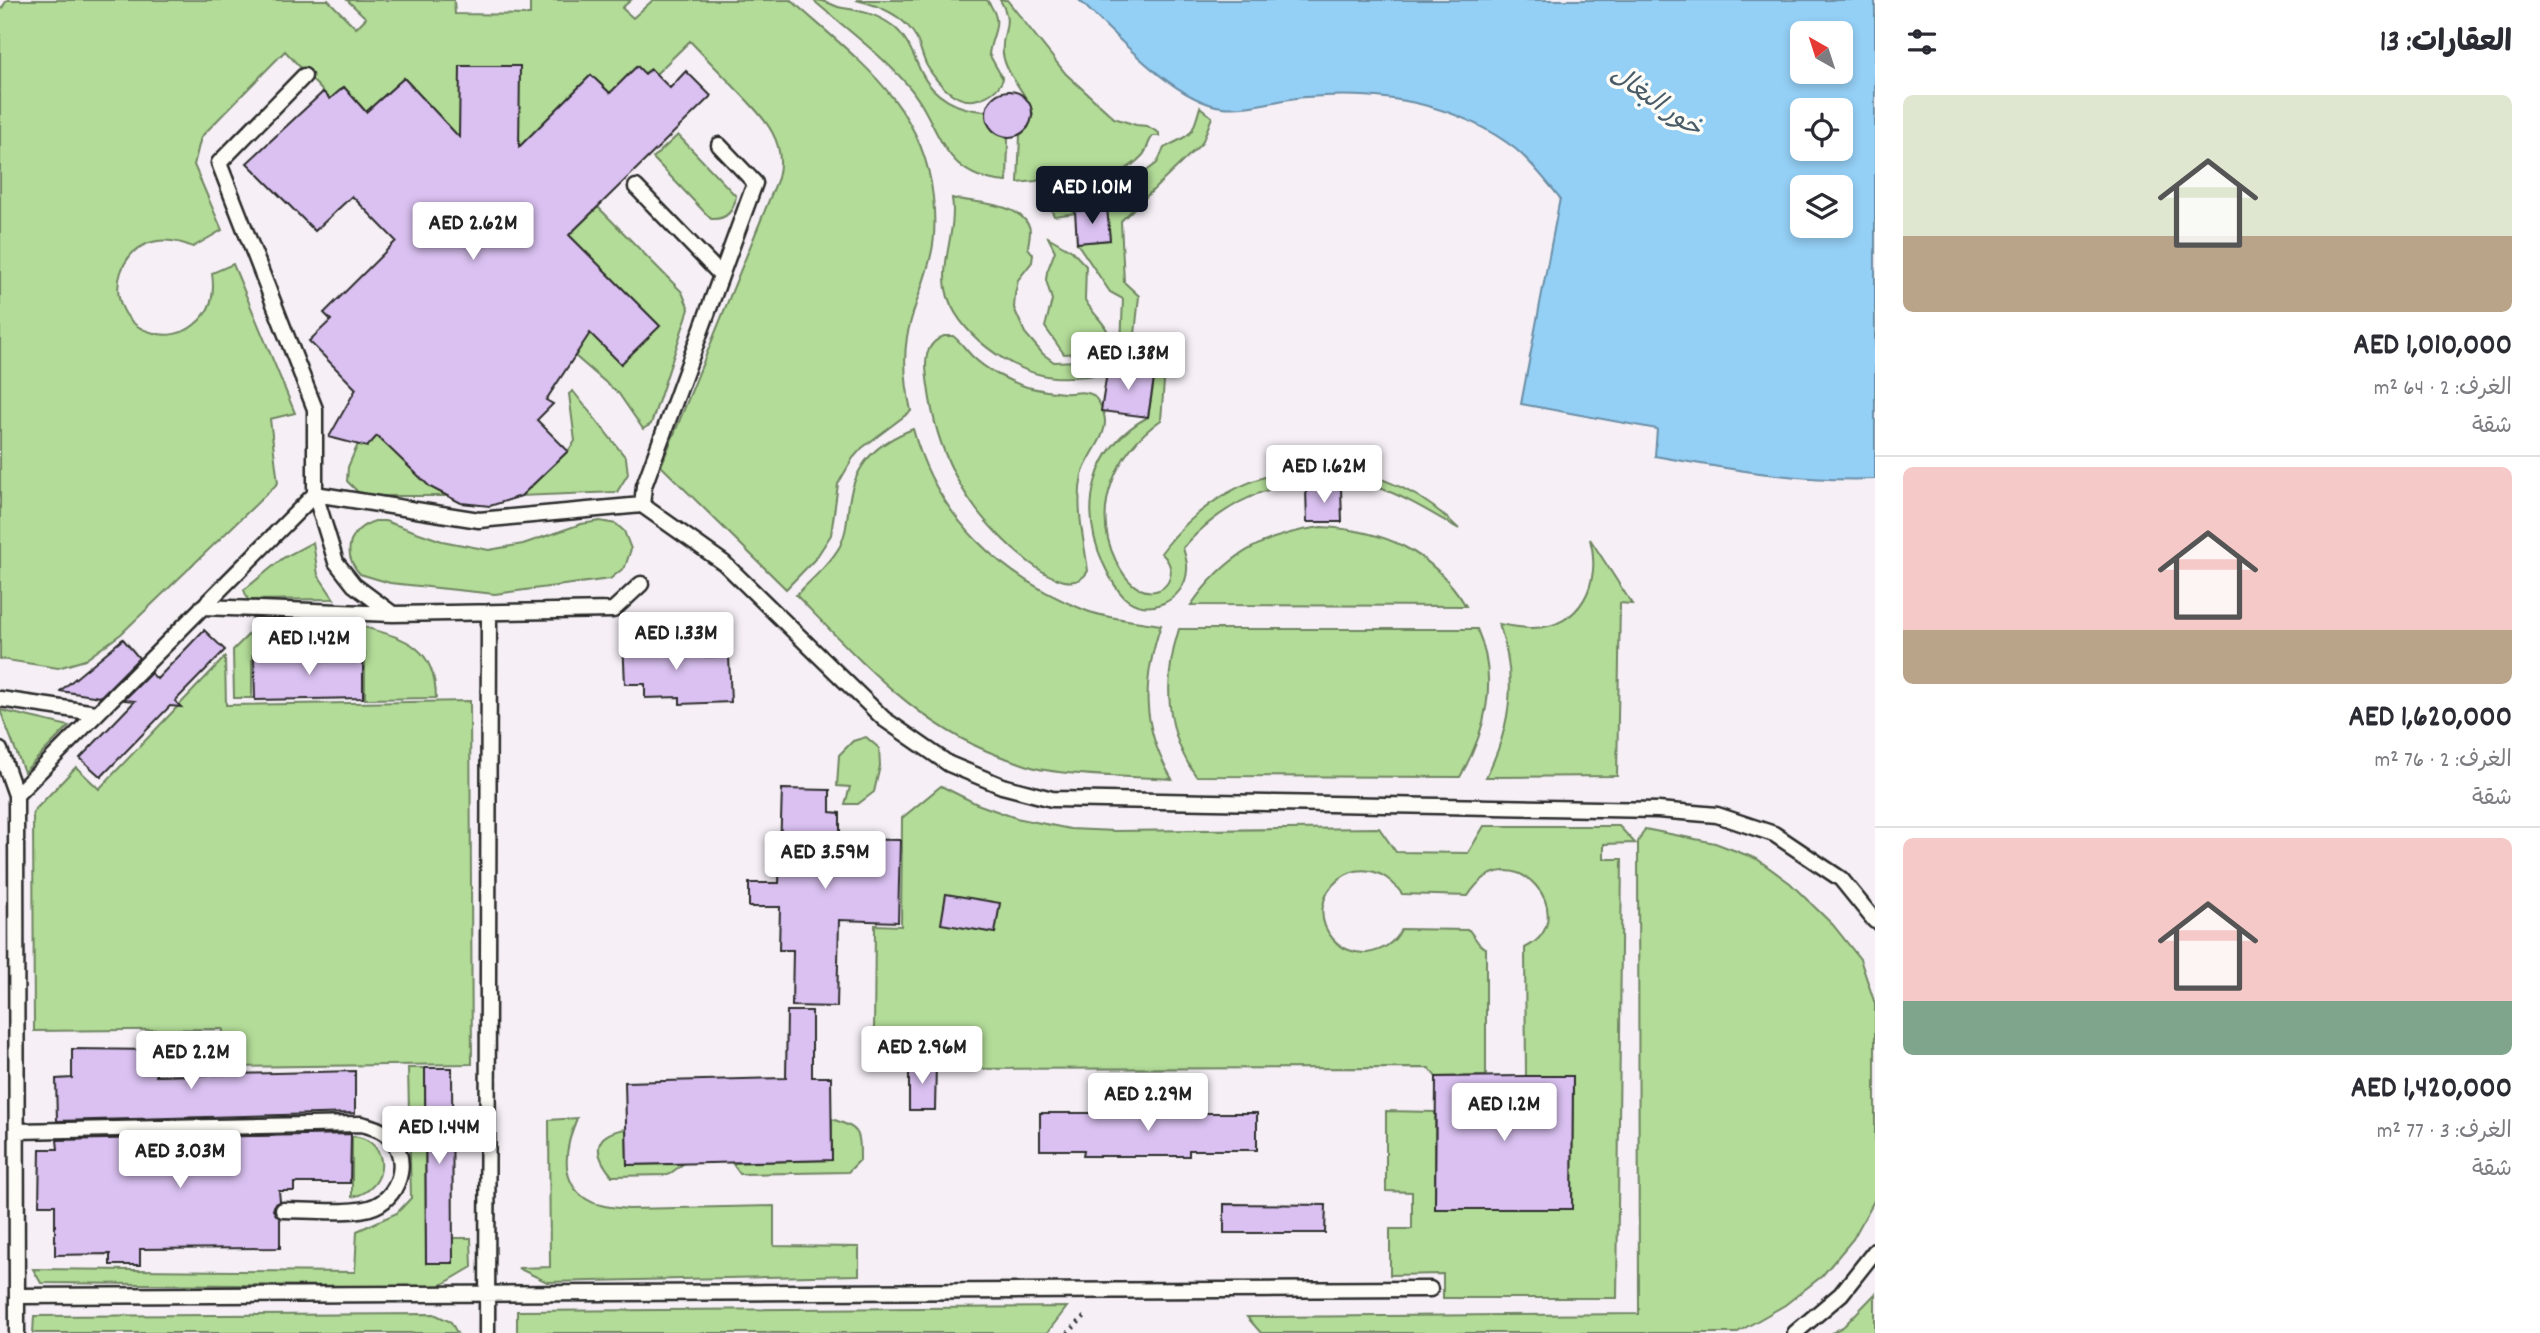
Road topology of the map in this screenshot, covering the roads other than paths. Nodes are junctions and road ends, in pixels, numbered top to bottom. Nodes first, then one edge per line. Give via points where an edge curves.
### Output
1 (303, 76) dead end
2 (719, 145) dead end
3 (636, 187) dead end
4 (721, 275) junction
5 (315, 494) junction
6 (642, 505) junction
7 (641, 584) dead end
8 (202, 607) junction
9 (489, 612) junction
10 (393, 614) junction
11 (0, 699) edge
12 (96, 713) junction
13 (0, 750) edge
14 (16, 794) junction
15 (1875, 921) edge
16 (17, 1131) junction
17 (0, 1200) edge
18 (16, 1200) junction
19 (283, 1210) dead end
20 (1875, 1251) edge
21 (1430, 1289) dead end
22 (487, 1294) junction
23 (17, 1296) junction
24 (16, 1333) edge
25 (488, 1333) edge
26 (1795, 1333) edge

1 - 5 lane via 219,163 315,409
2 - 4 lane via 755,183
3 - 4 lane
4 - 6 lane via 644,486
5 - 6 lane via 479,520
5 - 8 lane
5 - 10 lane via 336,562 354,585
6 - 15 lane via 724,563 884,719 949,764 1002,786 1052,799 1658,810 1717,815 1774,834 1841,879
7 - 9 lane via 613,610
8 - 10 lane
8 - 12 lane
9 - 10 lane
9 - 22 lane
11 - 12 lane
12 - 14 lane
13 - 14 lane
14 - 16 lane
16 - 18 lane
16 - 19 lane via 361,1124 388,1135 396,1147 400,1176 385,1201 358,1210
17 - 18 lane
18 - 23 lane
20 - 26 lane via 1841,1294
21 - 22 lane
22 - 23 lane
22 - 25 lane
23 - 24 lane

